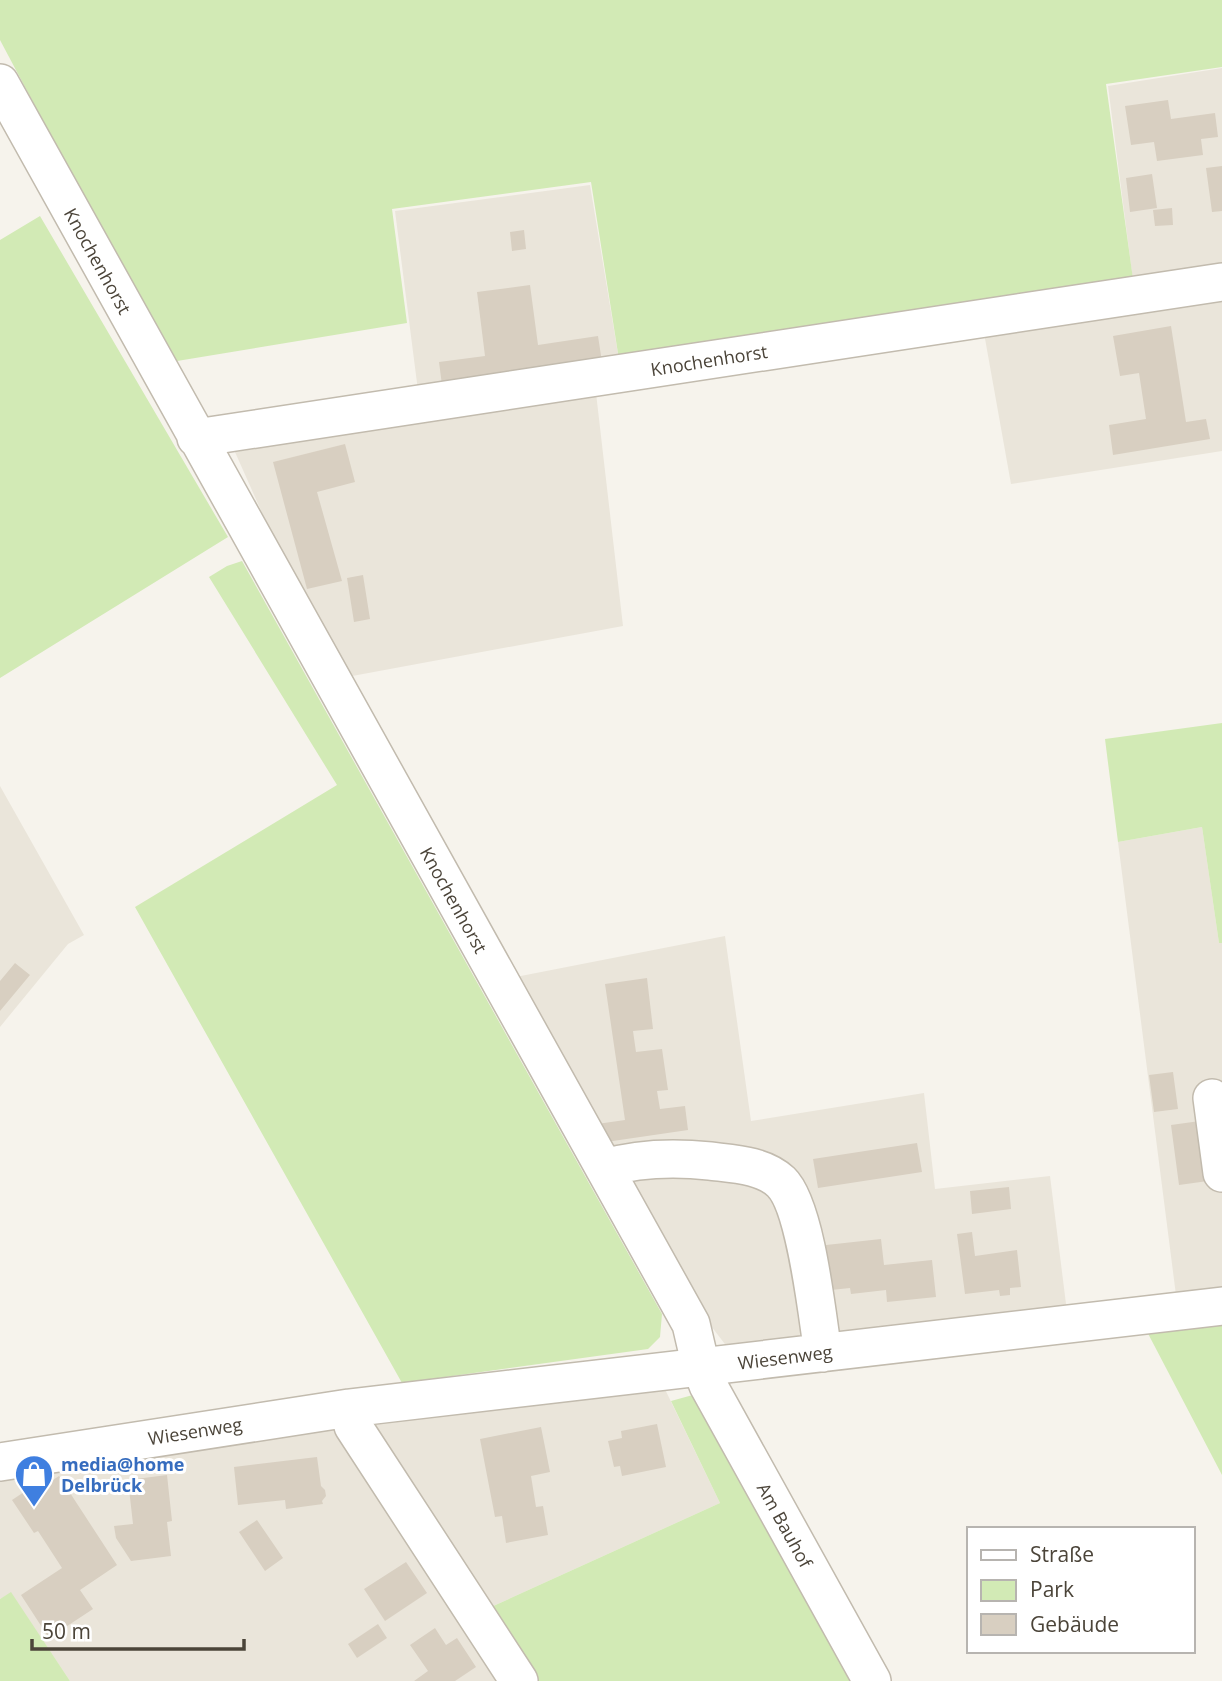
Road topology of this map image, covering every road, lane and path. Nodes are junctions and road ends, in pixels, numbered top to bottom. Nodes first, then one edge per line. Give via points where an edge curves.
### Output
1 (0, 83) edge
2 (1222, 282) edge
3 (196, 438) junction
4 (1212, 1098) dead end
5 (604, 1167) junction
6 (1222, 1172) edge
7 (1222, 1306) edge
8 (823, 1353) junction
9 (701, 1367) junction
10 (349, 1408) junction
11 (0, 1462) edge
12 (519, 1681) edge
13 (872, 1681) edge

1 - 3 street, Knochenhorst
2 - 3 street, Knochenhorst
3 - 5 street, Knochenhorst
4 - 6 street
5 - 8 street via 657,1158 697,1160 765,1171 781,1182 800,1220
5 - 9 street, Knochenhorst via 691,1324
7 - 8 street, Wiesenweg
8 - 9 street, Wiesenweg
9 - 10 street, Wiesenweg
9 - 13 street, Am Bauhof
10 - 11 street, Wiesenweg
10 - 12 street via 353,1426

